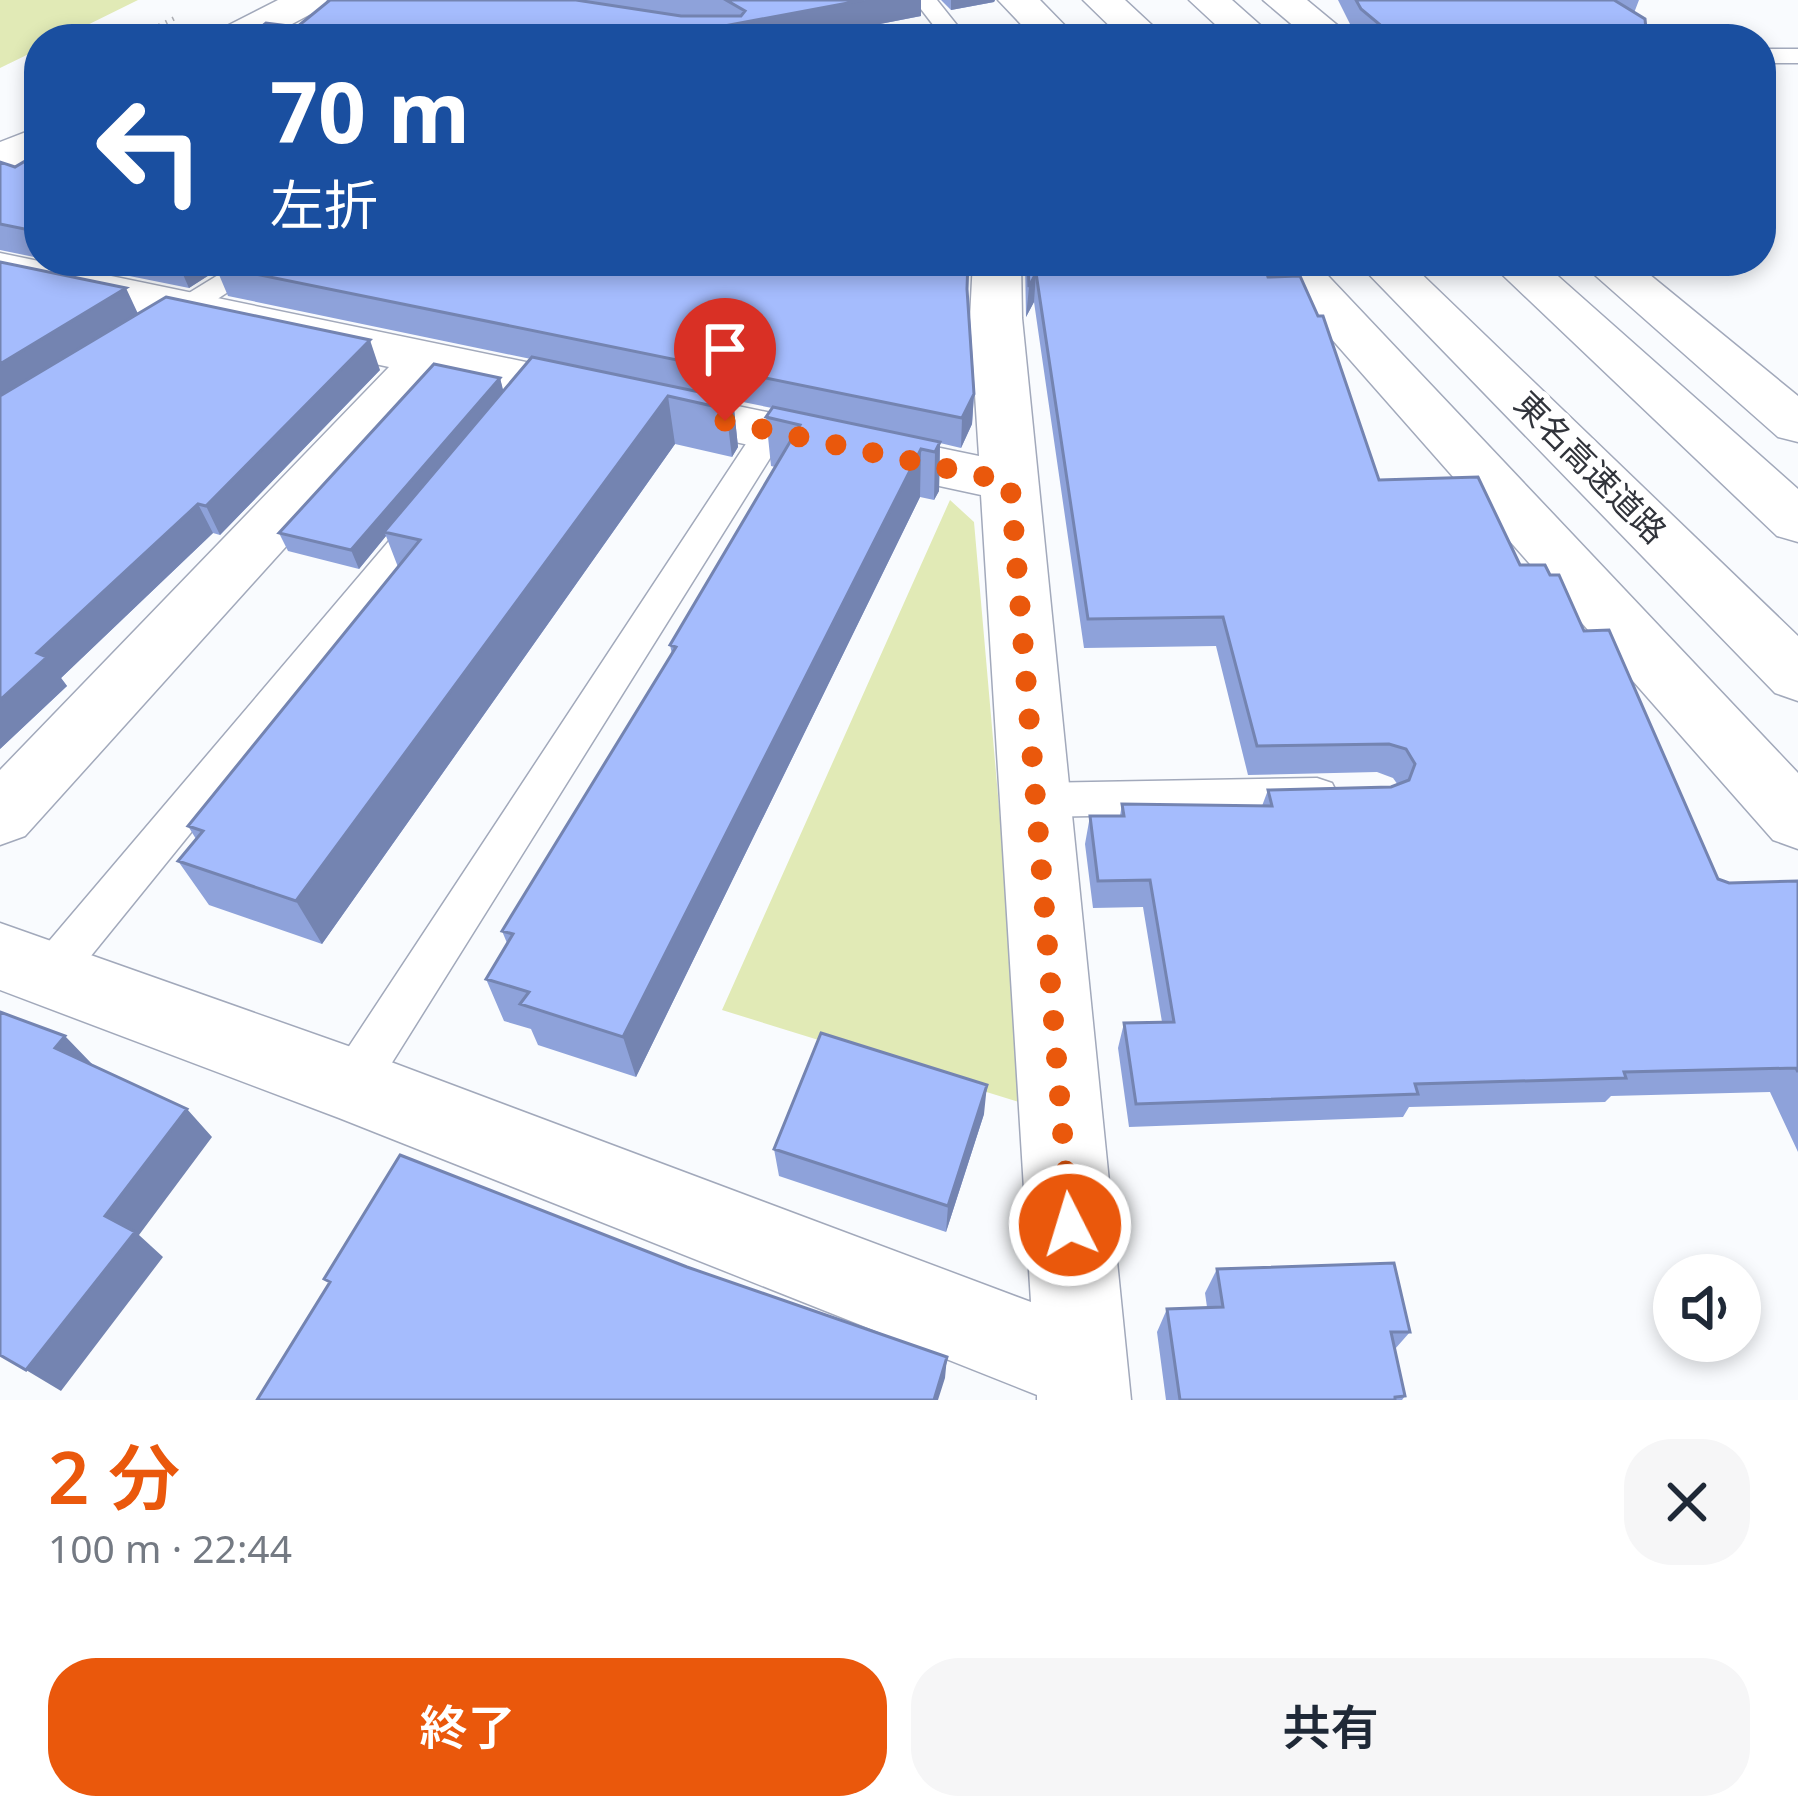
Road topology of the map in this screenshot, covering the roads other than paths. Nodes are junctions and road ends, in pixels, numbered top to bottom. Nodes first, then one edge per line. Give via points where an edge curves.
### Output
1 (925, 0) edge
2 (1017, 0) edge
3 (1102, 0) edge
4 (1208, 0) edge
5 (1282, 0) edge
6 (318, 5) edge
7 (270, 24) edge
8 (293, 24) edge
9 (944, 24) edge
10 (1042, 24) edge
11 (1130, 24) edge
12 (1238, 24) edge
13 (1314, 24) edge
14 (38, 276) edge
15 (237, 276) edge
16 (997, 276) edge
17 (1301, 276) edge
18 (1395, 276) edge
19 (1528, 276) edge
20 (1621, 276) edge
21 (187, 307) junction
22 (130, 342) edge
23 (427, 358) junction
24 (1798, 424) edge
25 (771, 431) junction
26 (1010, 482) junction
27 (451, 490) edge
28 (1798, 522) edge
29 (1798, 676) edge
30 (1354, 794) edge
31 (1036, 800) junction
32 (0, 816) edge
33 (1798, 820) edge
34 (25, 965) edge
35 (351, 1085) junction
36 (1083, 1383) edge

1 - 9 lane
2 - 10 main road
3 - 11 main road
4 - 12 main road
5 - 13 main road
6 - 7 main road
6 - 8 lane
14 - 21 main road
15 - 21 lane
16 - 26 main road
17 - 33 main road
18 - 29 main road, 東名高速道路
19 - 28 main road
20 - 24 main road
21 - 22 lane
21 - 23 main road
23 - 25 main road via 525,400
23 - 32 main road
25 - 26 main road
25 - 35 lane
26 - 31 main road
27 - 34 lane
30 - 31 lane
31 - 36 main road
34 - 35 main road
35 - 36 main road

